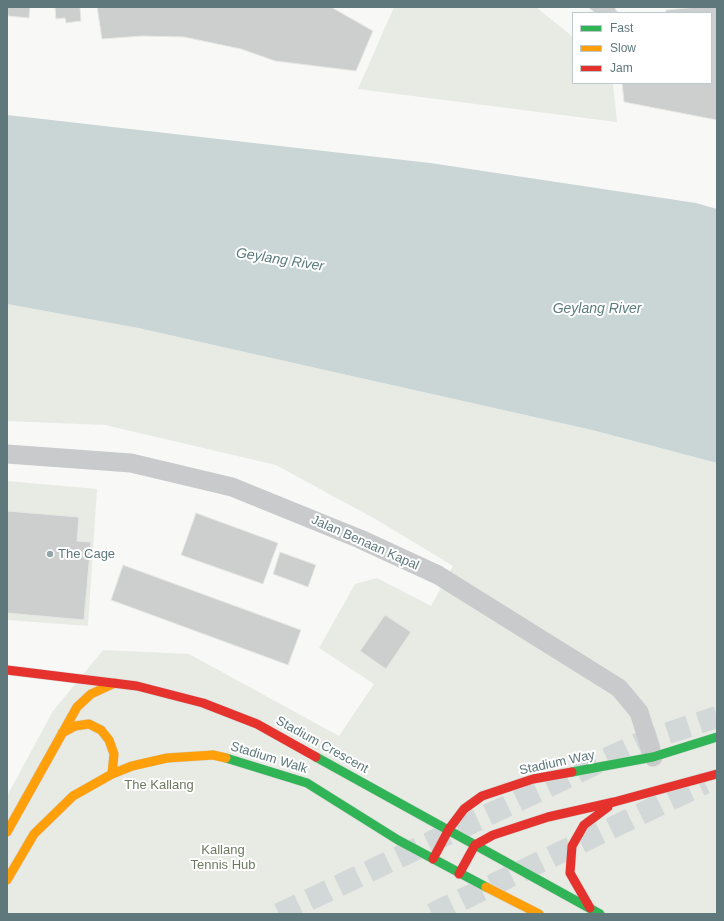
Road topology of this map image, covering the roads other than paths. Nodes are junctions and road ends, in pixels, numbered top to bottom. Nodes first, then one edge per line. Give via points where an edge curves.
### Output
1 (7, 454) edge
2 (7, 670) edge
3 (115, 683) junction
4 (62, 733) junction
5 (717, 737) edge
6 (654, 757) junction
7 (112, 774) junction
8 (717, 774) edge
9 (614, 802) junction
10 (449, 829) junction
11 (7, 832) edge
12 (475, 845) junction
13 (433, 859) junction
14 (459, 874) junction
15 (7, 880) edge
16 (590, 908) junction
17 (539, 914) edge
18 (600, 914) edge

1 - 6 street, Jalan Benaan Kapal via 131,463 232,487 360,539 431,572 619,688 639,712
2 - 3 street, Stadium Crescent
3 - 4 street via 91,694 77,706
3 - 10 street, Stadium Crescent via 203,702 257,724
4 - 7 street via 75,726 89,724 101,730 110,740 114,754
4 - 11 street
5 - 6 street, Stadium Way
6 - 10 street, Stadium Way via 533,779 482,796 464,809
7 - 13 street, Stadium Walk via 132,766 167,758 214,755 252,765 307,783
7 - 15 street, Stadium Walk via 73,796 34,834
8 - 9 street
9 - 12 street via 548,817 494,835
9 - 16 street via 584,825 572,846 570,874
10 - 12 street, Stadium Crescent
10 - 13 street, Stadium Way
12 - 14 street
12 - 16 street, Stadium Crescent
13 - 14 street, Stadium Walk
14 - 17 street, Stadium Walk
16 - 18 street, Stadium Crescent

